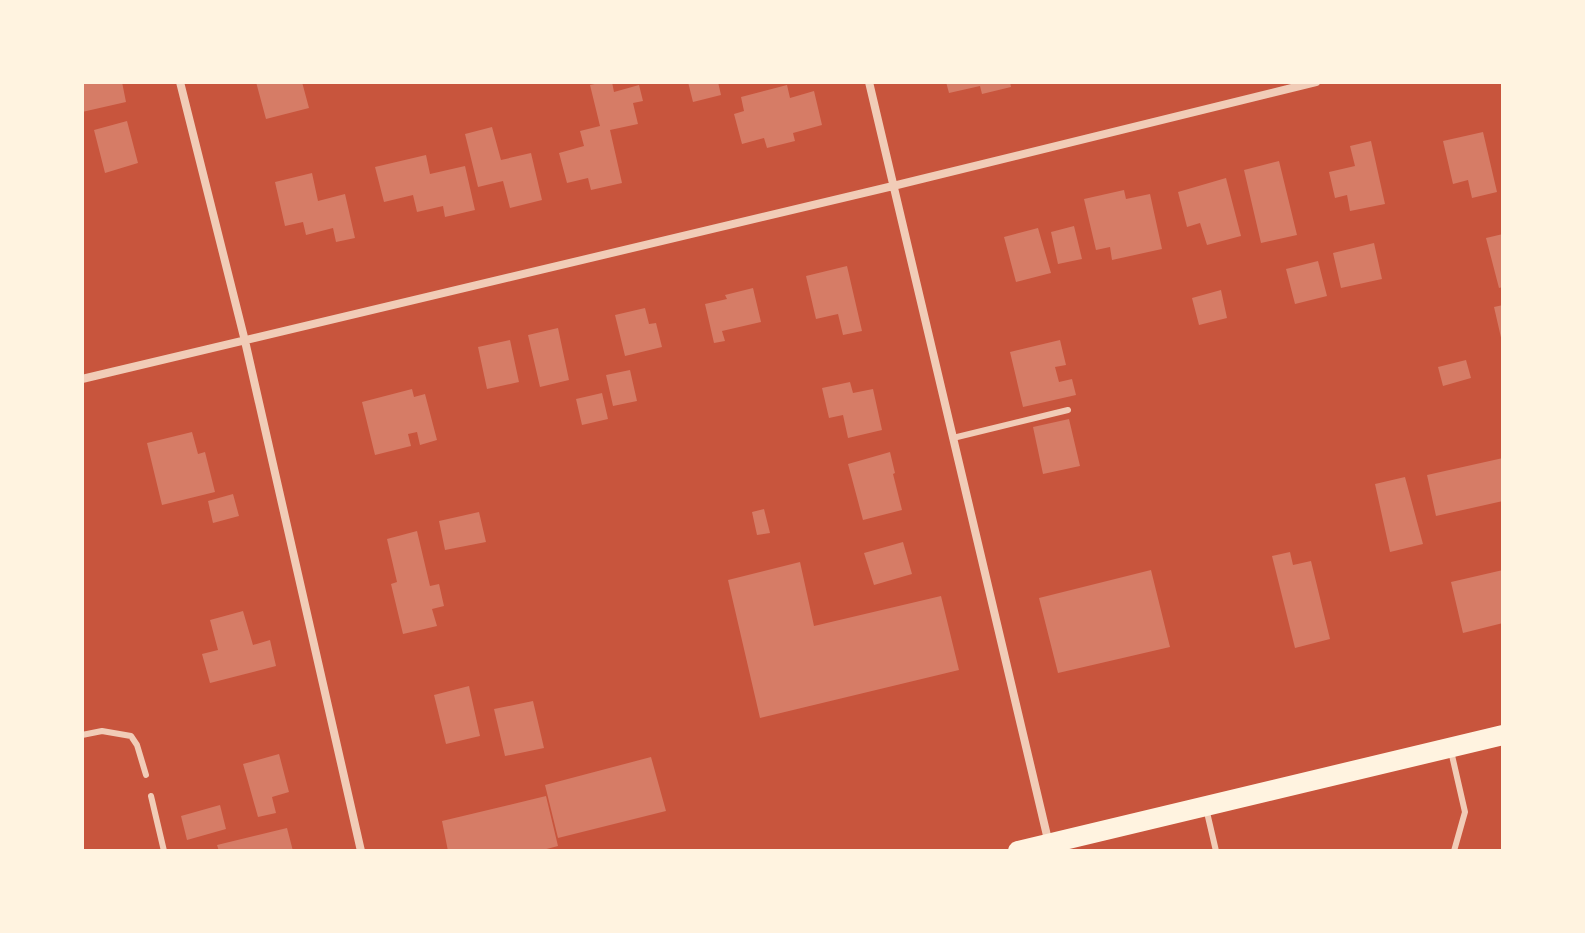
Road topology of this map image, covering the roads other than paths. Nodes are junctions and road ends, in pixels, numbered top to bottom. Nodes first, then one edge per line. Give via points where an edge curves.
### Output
1 (180, 82) edge
2 (869, 82) edge
3 (1316, 82) edge
4 (893, 186) junction
5 (245, 341) junction
6 (82, 379) edge
7 (1068, 410) dead end
8 (953, 438) junction
9 (82, 735) edge
10 (1503, 735) edge
11 (1450, 748) junction
12 (146, 775) dead end
13 (151, 796) dead end
14 (1205, 806) junction
15 (1049, 844) junction
16 (164, 851) edge
17 (361, 851) edge
18 (1018, 851) edge
19 (1216, 851) edge
20 (1454, 851) edge

1 - 5 street
2 - 4 street
3 - 4 street
4 - 5 street
4 - 8 street
5 - 6 street
5 - 17 street
7 - 8 lane
8 - 15 street
9 - 12 lane via 102,731 131,736
10 - 11 main road
11 - 14 main road
11 - 20 lane via 1465,812
13 - 16 lane
14 - 15 main road
14 - 19 lane
15 - 18 main road

